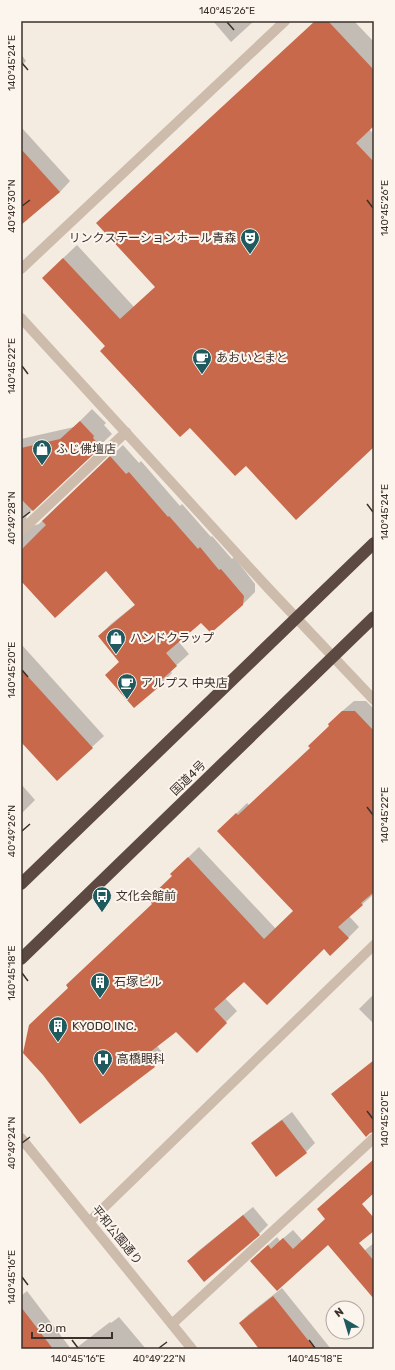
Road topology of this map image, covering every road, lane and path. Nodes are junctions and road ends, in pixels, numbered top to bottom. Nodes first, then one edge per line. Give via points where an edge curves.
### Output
1 (285, 21) edge
2 (21, 269) edge
3 (22, 320) edge
4 (126, 432) junction
5 (21, 531) edge
6 (374, 543) edge
7 (374, 617) edge
8 (297, 618) junction
9 (334, 657) junction
10 (374, 700) edge
11 (21, 884) edge
12 (374, 945) edge
13 (21, 959) edge
14 (21, 1138) edge
15 (374, 1138) edge
16 (89, 1222) junction
17 (172, 1324) junction
18 (192, 1349) edge

1 - 2 street
3 - 4 street
4 - 5 street
4 - 8 street
6 - 8 highway
7 - 9 highway, 国道4号
8 - 9 street
8 - 11 highway
9 - 10 street
9 - 13 highway, 国道4号
12 - 16 street
14 - 16 street, 平和公園通り
15 - 17 street
16 - 17 street, 平和公園通り
17 - 18 street, 平和公園通り

